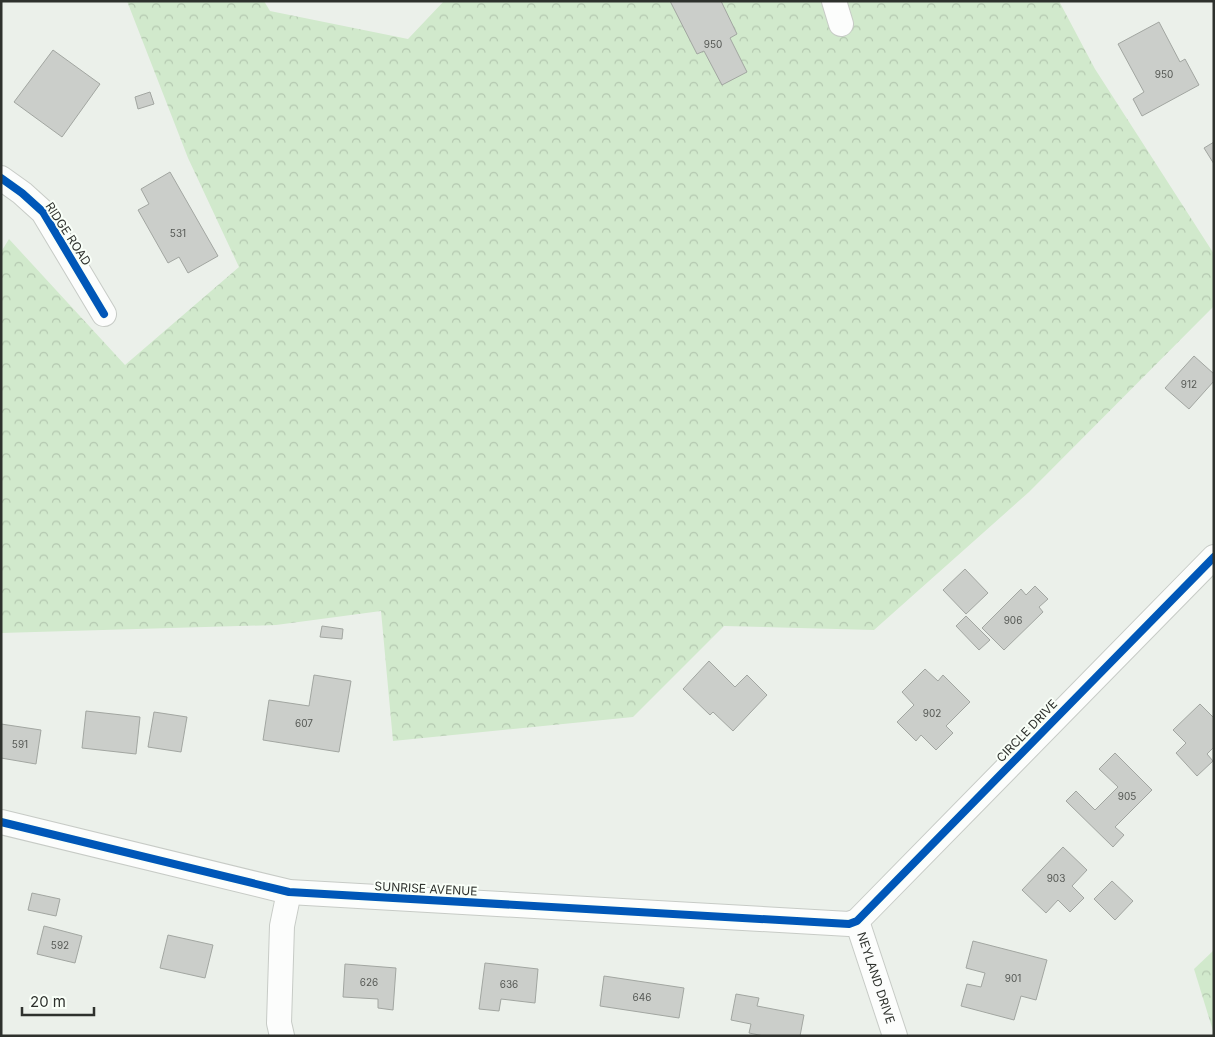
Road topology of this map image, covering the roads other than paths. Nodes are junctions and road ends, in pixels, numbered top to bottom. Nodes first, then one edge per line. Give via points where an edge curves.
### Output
1 (834, 1) edge
2 (840, 24) dead end
3 (1, 178) edge
4 (104, 314) dead end
5 (1214, 557) edge
6 (1, 822) edge
7 (289, 892) junction
8 (857, 921) junction
9 (282, 1036) edge
10 (895, 1036) edge

1 - 2 street
3 - 4 street, RIDGE ROAD via 43,212
5 - 8 street, CIRCLE DRIVE
6 - 7 street, SUNRISE AVENUE
7 - 8 street, SUNRISE AVENUE via 849,924
7 - 9 street via 282,926 279,1023
8 - 10 street, NEYLAND DRIVE

